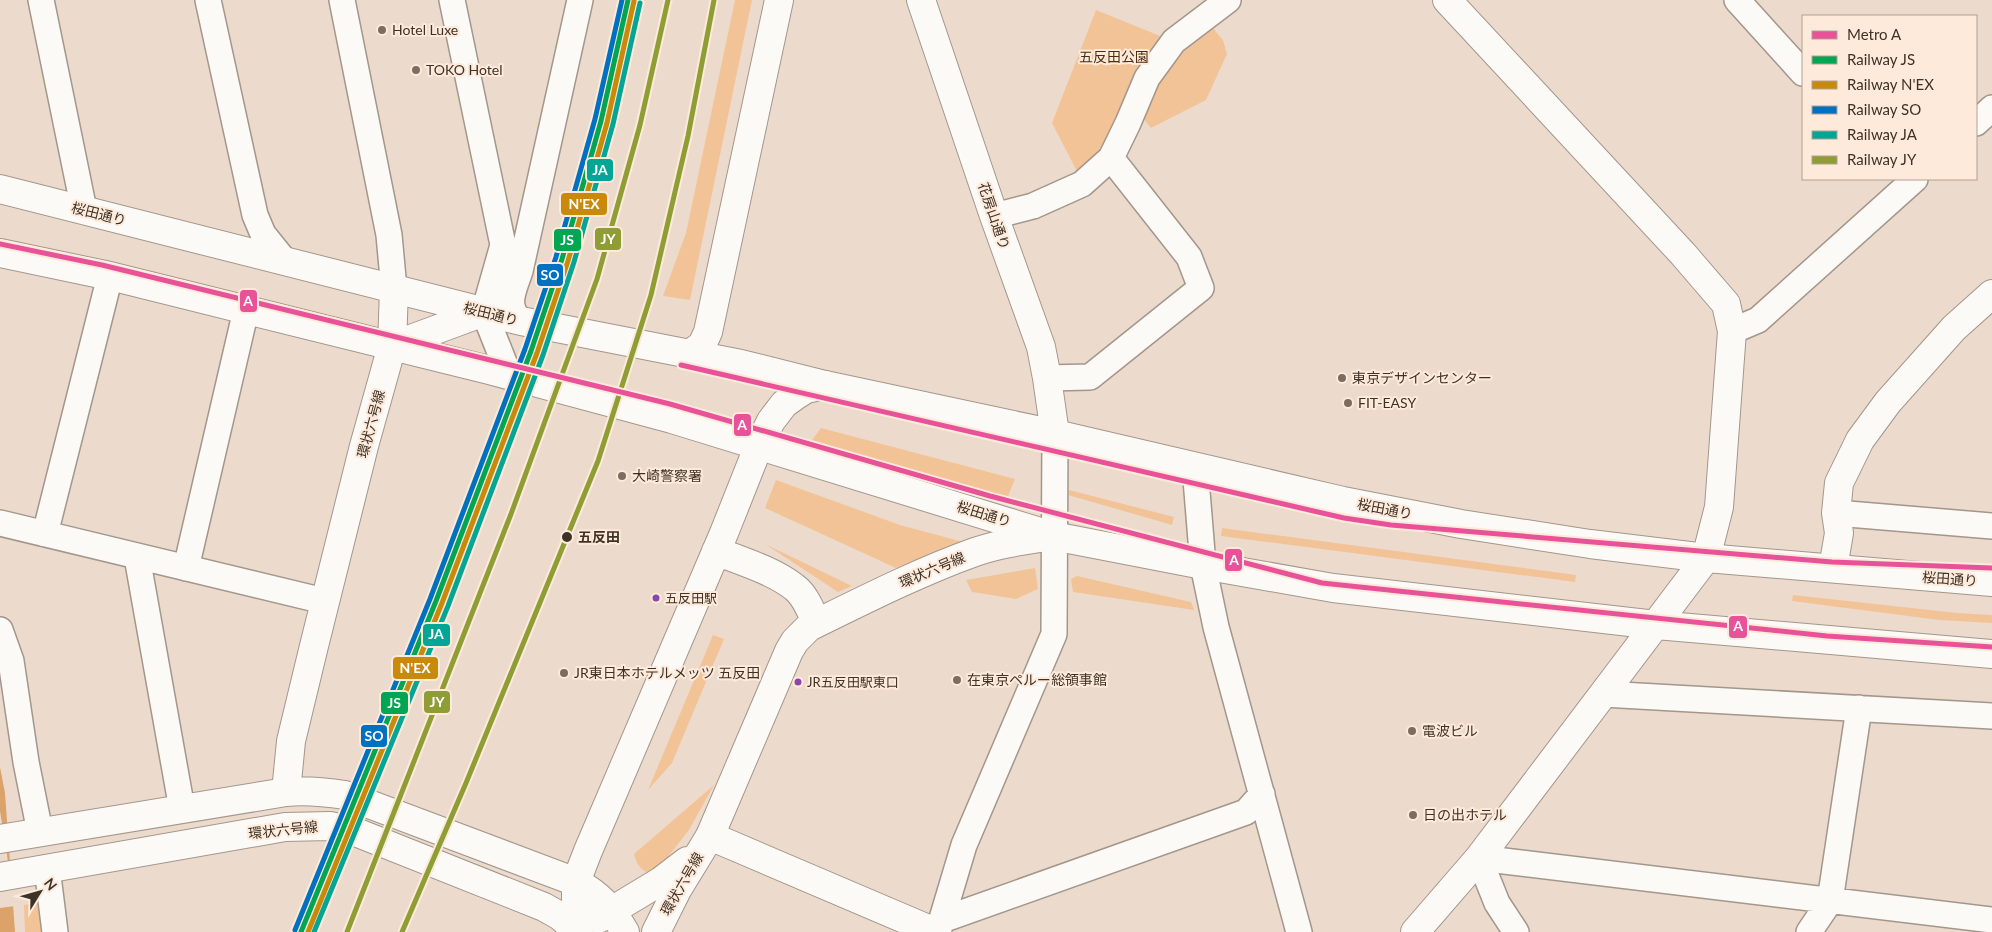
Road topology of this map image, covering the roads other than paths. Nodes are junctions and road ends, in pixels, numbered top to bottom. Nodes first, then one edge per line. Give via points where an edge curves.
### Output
1 (41, 0) edge
2 (208, 0) edge
3 (342, 0) edge
4 (452, 0) edge
5 (580, 0) edge
6 (779, 0) edge
7 (921, 0) edge
8 (1228, 0) edge
9 (1447, 0) edge
10 (1737, 0) edge
11 (1802, 73) edge
12 (1992, 108) edge
13 (1977, 121) edge
14 (1111, 158) junction
15 (1906, 182) edge
16 (0, 189) edge
17 (538, 189) junction
18 (495, 204) junction
19 (84, 210) junction
20 (994, 216) junction
21 (0, 253) edge
22 (284, 260) junction
23 (110, 276) junction
24 (394, 288) junction
25 (1992, 294) edge
26 (246, 310) junction
27 (484, 312) junction
28 (521, 321) junction
29 (1732, 331) junction
30 (392, 346) junction
31 (690, 354) junction
32 (509, 375) junction
33 (1047, 378) junction
34 (825, 385) junction
35 (1054, 434) junction
36 (759, 445) junction
37 (1195, 467) junction
38 (1836, 512) junction
39 (0, 523) edge
40 (1992, 526) edge
41 (45, 534) junction
42 (1053, 536) junction
43 (716, 551) junction
44 (137, 557) junction
45 (1706, 558) junction
46 (1203, 566) junction
47 (186, 568) junction
48 (1833, 568) junction
49 (1992, 582) edge
50 (324, 601) junction
51 (816, 623) junction
52 (1656, 625) junction
53 (0, 630) edge
54 (1992, 654) edge
55 (1604, 694) junction
56 (1859, 708) junction
57 (1992, 716) edge
58 (286, 792) junction
59 (1262, 794) junction
60 (182, 809) junction
61 (20, 835) edge
62 (710, 836) junction
63 (588, 851) junction
64 (1479, 858) junction
65 (39, 869) junction
66 (0, 877) edge
67 (576, 882) junction
68 (646, 890) junction
69 (1830, 901) junction
70 (1992, 920) edge
71 (619, 921) edge
72 (938, 928) edge
73 (577, 931) edge
74 (55, 932) edge
75 (656, 932) edge
76 (1299, 932) edge
77 (1415, 932) edge
78 (1516, 932) edge
79 (1809, 932) edge

1 - 19 street
2 - 22 street via 255,215 263,234
3 - 24 street via 389,235
4 - 18 street
5 - 17 street
6 - 31 main road via 708,332 702,345
7 - 20 main road, 花房山通り
8 - 14 street via 1174,41 1147,78
9 - 29 main road via 1726,304
10 - 11 street
12 - 13 street
14 - 20 street via 1082,184 1033,206
14 - 33 street via 1189,257 1201,288 1090,377
15 - 29 street via 1758,320
16 - 19 main road, 桜田通り
17 - 18 street via 522,205 512,209
17 - 28 street via 511,303 514,315
18 - 27 street via 503,245
19 - 22 main road, 桜田通り
20 - 33 main road, 花房山通り via 1041,347
21 - 23 main road, 桜田通り
22 - 24 main road, 桜田通り
23 - 26 main road, 桜田通り
23 - 41 street
24 - 27 main road, 桜田通り
24 - 30 main road, 環状六号線
25 - 38 main road via 1954,328 1888,402 1860,440 1839,484
26 - 30 main road, 桜田通り
26 - 47 street
27 - 28 main road, 桜田通り
27 - 30 main road
27 - 32 street
28 - 31 main road, 桜田通り
29 - 45 main road via 1719,506
30 - 32 main road, 桜田通り
30 - 50 main road, 環状六号線
31 - 34 main road, 桜田通り
32 - 36 main road, 桜田通り
33 - 35 main road, 花房山通り
34 - 35 main road, 桜田通り
34 - 36 main road via 806,389 784,404
35 - 37 main road, 桜田通り
35 - 42 street
36 - 42 main road, 桜田通り
36 - 43 main road
37 - 45 main road, 桜田通り via 1461,524
37 - 46 street
38 - 40 street
38 - 48 main road via 1839,533
39 - 41 street
41 - 44 street
42 - 46 main road, 桜田通り
42 - 51 main road, 環状六号線 via 1011,542 976,552
42 - 72 street via 1054,634 964,845
43 - 51 main road via 795,587 804,597
43 - 63 main road
44 - 47 street
44 - 60 street
45 - 48 main road, 桜田通り
45 - 52 main road
46 - 52 main road, 桜田通り via 1333,588
46 - 59 street
47 - 50 street
48 - 49 main road, 桜田通り
50 - 58 main road, 環状六号線 via 292,741
51 - 62 main road, 環状六号線 via 801,634 789,651
52 - 54 main road, 桜田通り
52 - 55 main road
53 - 61 street via 11,661 26,762
55 - 56 street
55 - 64 main road
56 - 57 street
56 - 69 street
58 - 60 main road
58 - 67 main road via 308,790 345,795
59 - 72 street via 1246,812
59 - 76 street
60 - 61 main road
62 - 68 main road, 環状六号線 via 674,873
62 - 72 main road
62 - 75 main road, 環状六号線 via 676,890
63 - 67 main road
63 - 68 main road, 環状六号線 via 589,863 605,881 624,890
64 - 69 street
64 - 77 main road
64 - 78 street via 1497,903
65 - 66 main road, 環状六号線
65 - 73 main road, 環状六号線 via 278,828 330,826 353,831 529,900 560,916
65 - 74 street
67 - 71 main road via 595,893
67 - 73 main road
68 - 71 main road, 環状六号線
69 - 70 street
69 - 79 street
71 - 73 main road, 環状六号線

